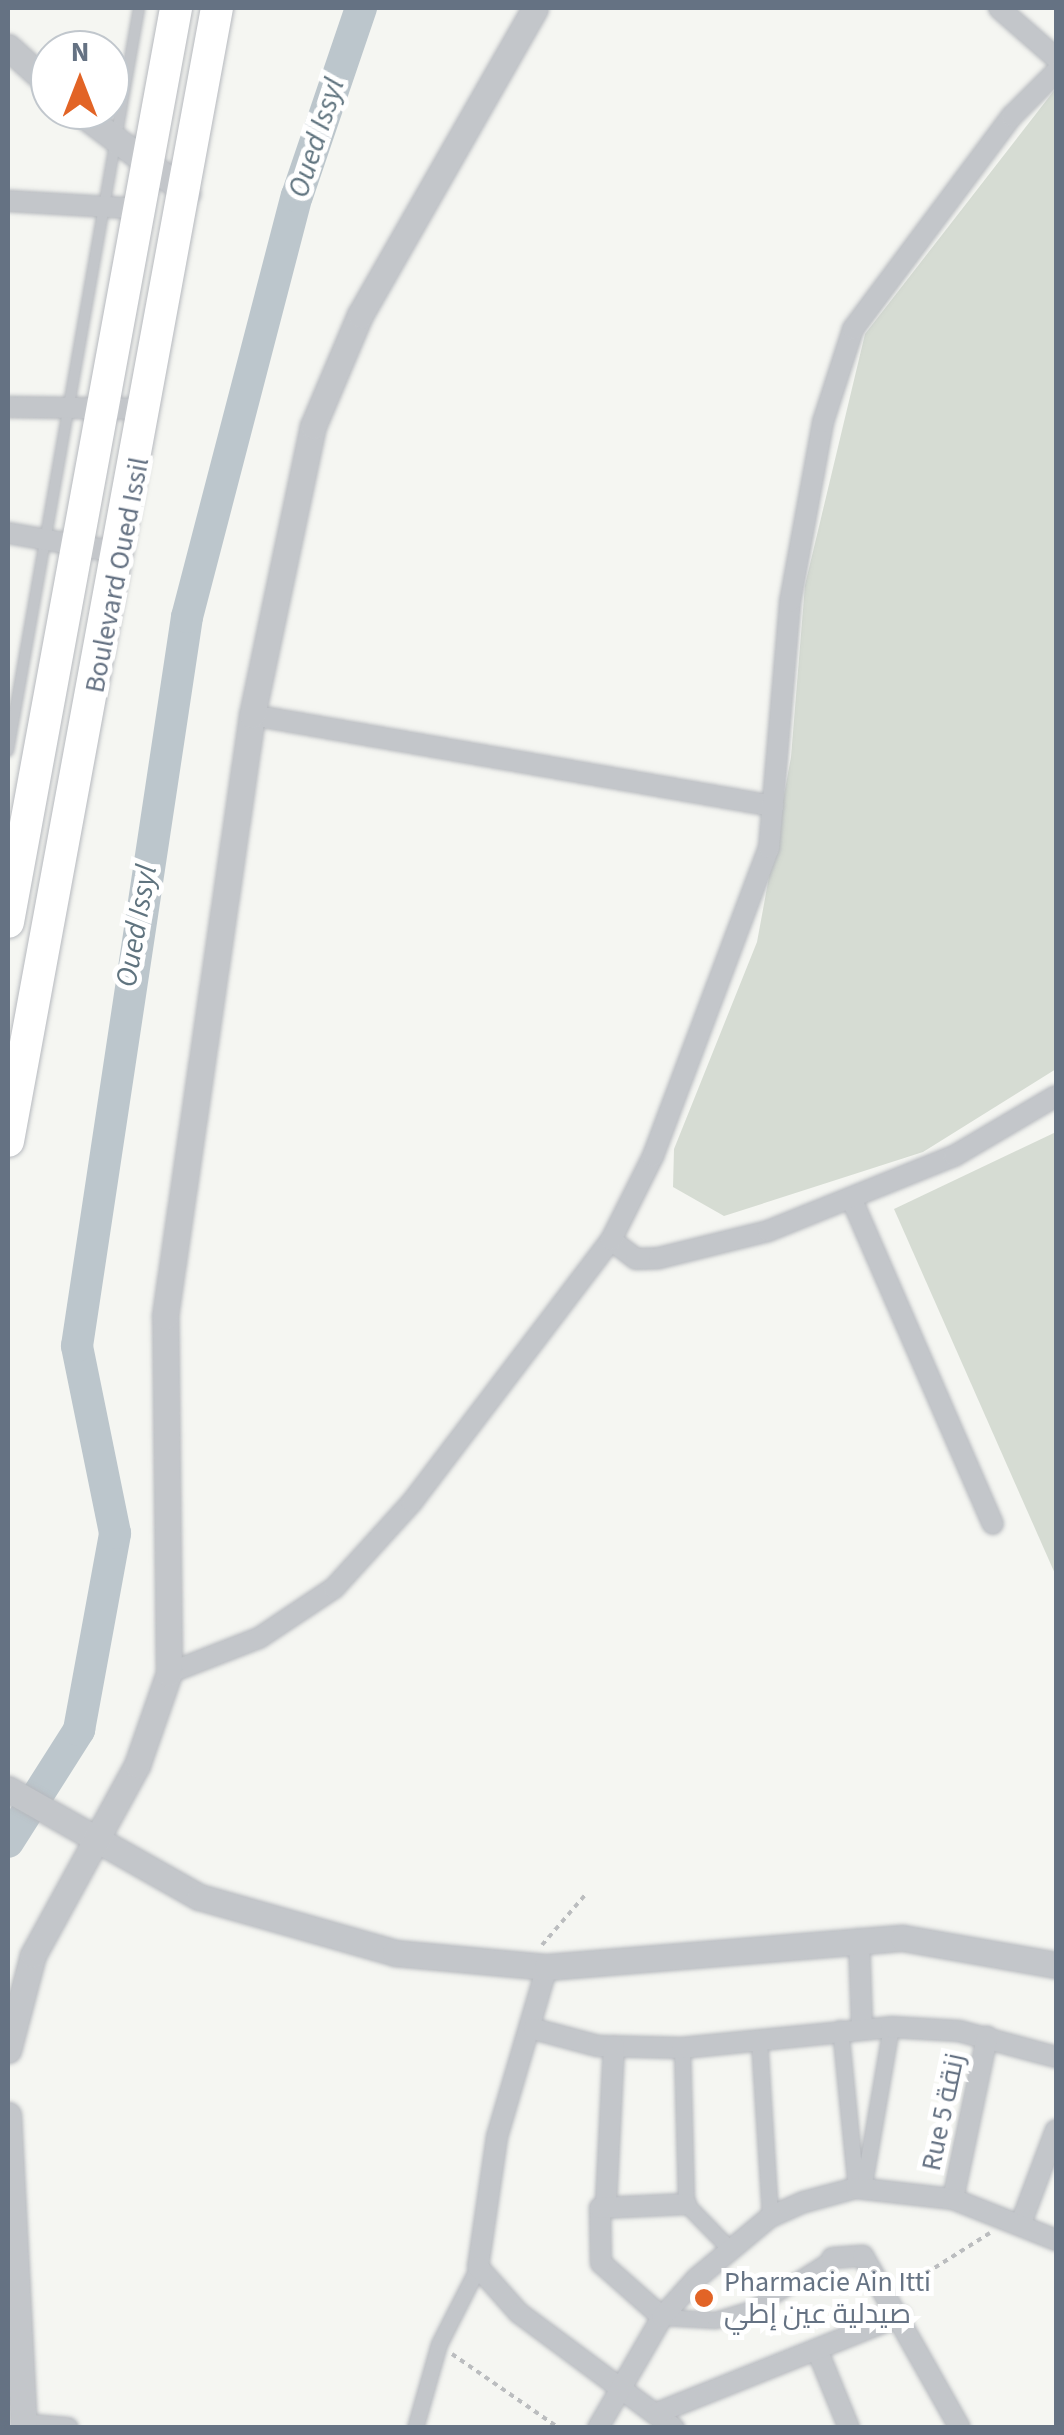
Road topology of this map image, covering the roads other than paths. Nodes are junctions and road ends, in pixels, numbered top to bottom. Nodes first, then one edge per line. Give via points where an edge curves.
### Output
1 (139, 8) edge
2 (176, 8) edge
3 (218, 8) edge
4 (535, 8) edge
5 (998, 8) edge
6 (8, 47) edge
7 (1056, 58) edge
8 (30, 67) edge
9 (1056, 72) edge
10 (99, 130) edge
11 (116, 145) junction
12 (148, 172) junction
13 (187, 194) junction
14 (9, 199) edge
15 (106, 206) junction
16 (141, 208) junction
17 (72, 402) junction
18 (108, 403) junction
19 (8, 407) edge
20 (148, 409) junction
21 (8, 533) edge
22 (46, 540) junction
23 (81, 545) junction
24 (122, 553) junction
25 (252, 715) junction
26 (8, 751) edge
27 (774, 806) junction
28 (8, 922) edge
29 (1056, 1096) edge
30 (8, 1142) edge
31 (852, 1200) junction
32 (611, 1240) junction
33 (993, 1524) dead end
34 (169, 1673) junction
35 (13, 1792) edge
36 (93, 1842) junction
37 (859, 1939) junction
38 (1056, 1965) edge
39 (538, 1966) junction
40 (892, 2027) junction
41 (851, 2028) junction
42 (534, 2029) junction
43 (987, 2037) junction
44 (759, 2040) junction
45 (614, 2046) junction
46 (682, 2048) junction
47 (8, 2050) edge
48 (1056, 2057) edge
49 (8, 2114) edge
50 (1056, 2130) edge
51 (860, 2189) junction
52 (953, 2199) junction
53 (606, 2203) junction
54 (686, 2204) junction
55 (770, 2217) junction
56 (1016, 2221) junction
57 (1056, 2240) edge
58 (729, 2248) junction
59 (832, 2258) joint
60 (478, 2266) junction
61 (900, 2316) junction
62 (662, 2317) junction
63 (818, 2352) junction
64 (623, 2385) junction
65 (658, 2413) junction
66 (23, 2426) edge
67 (68, 2428) edge
68 (415, 2428) edge
69 (598, 2428) edge
70 (674, 2428) edge
71 (848, 2428) edge
72 (960, 2428) edge

1 - 11 lane
2 - 12 main road, Boulevard Oued Issil
3 - 13 main road, Boulevard Oued Issil
4 - 25 street via 326,384
5 - 7 street
6 - 8 street
9 - 27 street via 1012,116 854,328 824,422 790,602
10 - 11 street
11 - 12 street
11 - 15 lane
12 - 13 street
12 - 16 main road, Boulevard Oued Issil
13 - 20 main road, Boulevard Oued Issil
14 - 15 street
15 - 16 street
15 - 17 lane
16 - 18 main road, Boulevard Oued Issil
17 - 18 street
17 - 19 street
17 - 22 lane
18 - 20 street
18 - 23 main road, Boulevard Oued Issil
20 - 24 main road, Boulevard Oued Issil
21 - 22 street
22 - 23 street
22 - 26 lane
23 - 24 street
23 - 28 main road, Boulevard Oued Issil
24 - 30 main road, Boulevard Oued Issil
25 - 27 street
25 - 34 street via 165,1316
27 - 32 street via 742,932
29 - 31 street via 997,1135
31 - 32 street via 660,1258 636,1259
31 - 33 street
32 - 34 street via 412,1502 334,1588 260,1638
34 - 36 street via 157,1724
35 - 36 street
36 - 39 street via 199,1898 322,1938
36 - 47 street via 33,1954
37 - 38 street via 963,1942
37 - 39 street
37 - 41 street
39 - 42 street
40 - 41 street
40 - 43 street
40 - 51 street
41 - 44 street
41 - 51 street
42 - 45 street
42 - 60 street via 497,2137
43 - 48 street
43 - 52 street, Rue 5 زنقة
44 - 46 street
44 - 55 street
45 - 46 street
45 - 53 street
46 - 54 street
49 - 66 street
50 - 56 street
51 - 52 street
51 - 55 street
52 - 56 street
53 - 54 street
53 - 62 street via 601,2263
54 - 58 street
55 - 58 street
56 - 57 street
58 - 62 street
59 - 61 street via 858,2252
59 - 62 street via 752,2309 715,2320
60 - 64 street via 519,2313
60 - 68 street via 439,2344
61 - 63 street
61 - 72 street
62 - 64 street
63 - 65 street
63 - 71 street
64 - 65 street
64 - 69 street
65 - 70 street
66 - 67 street

